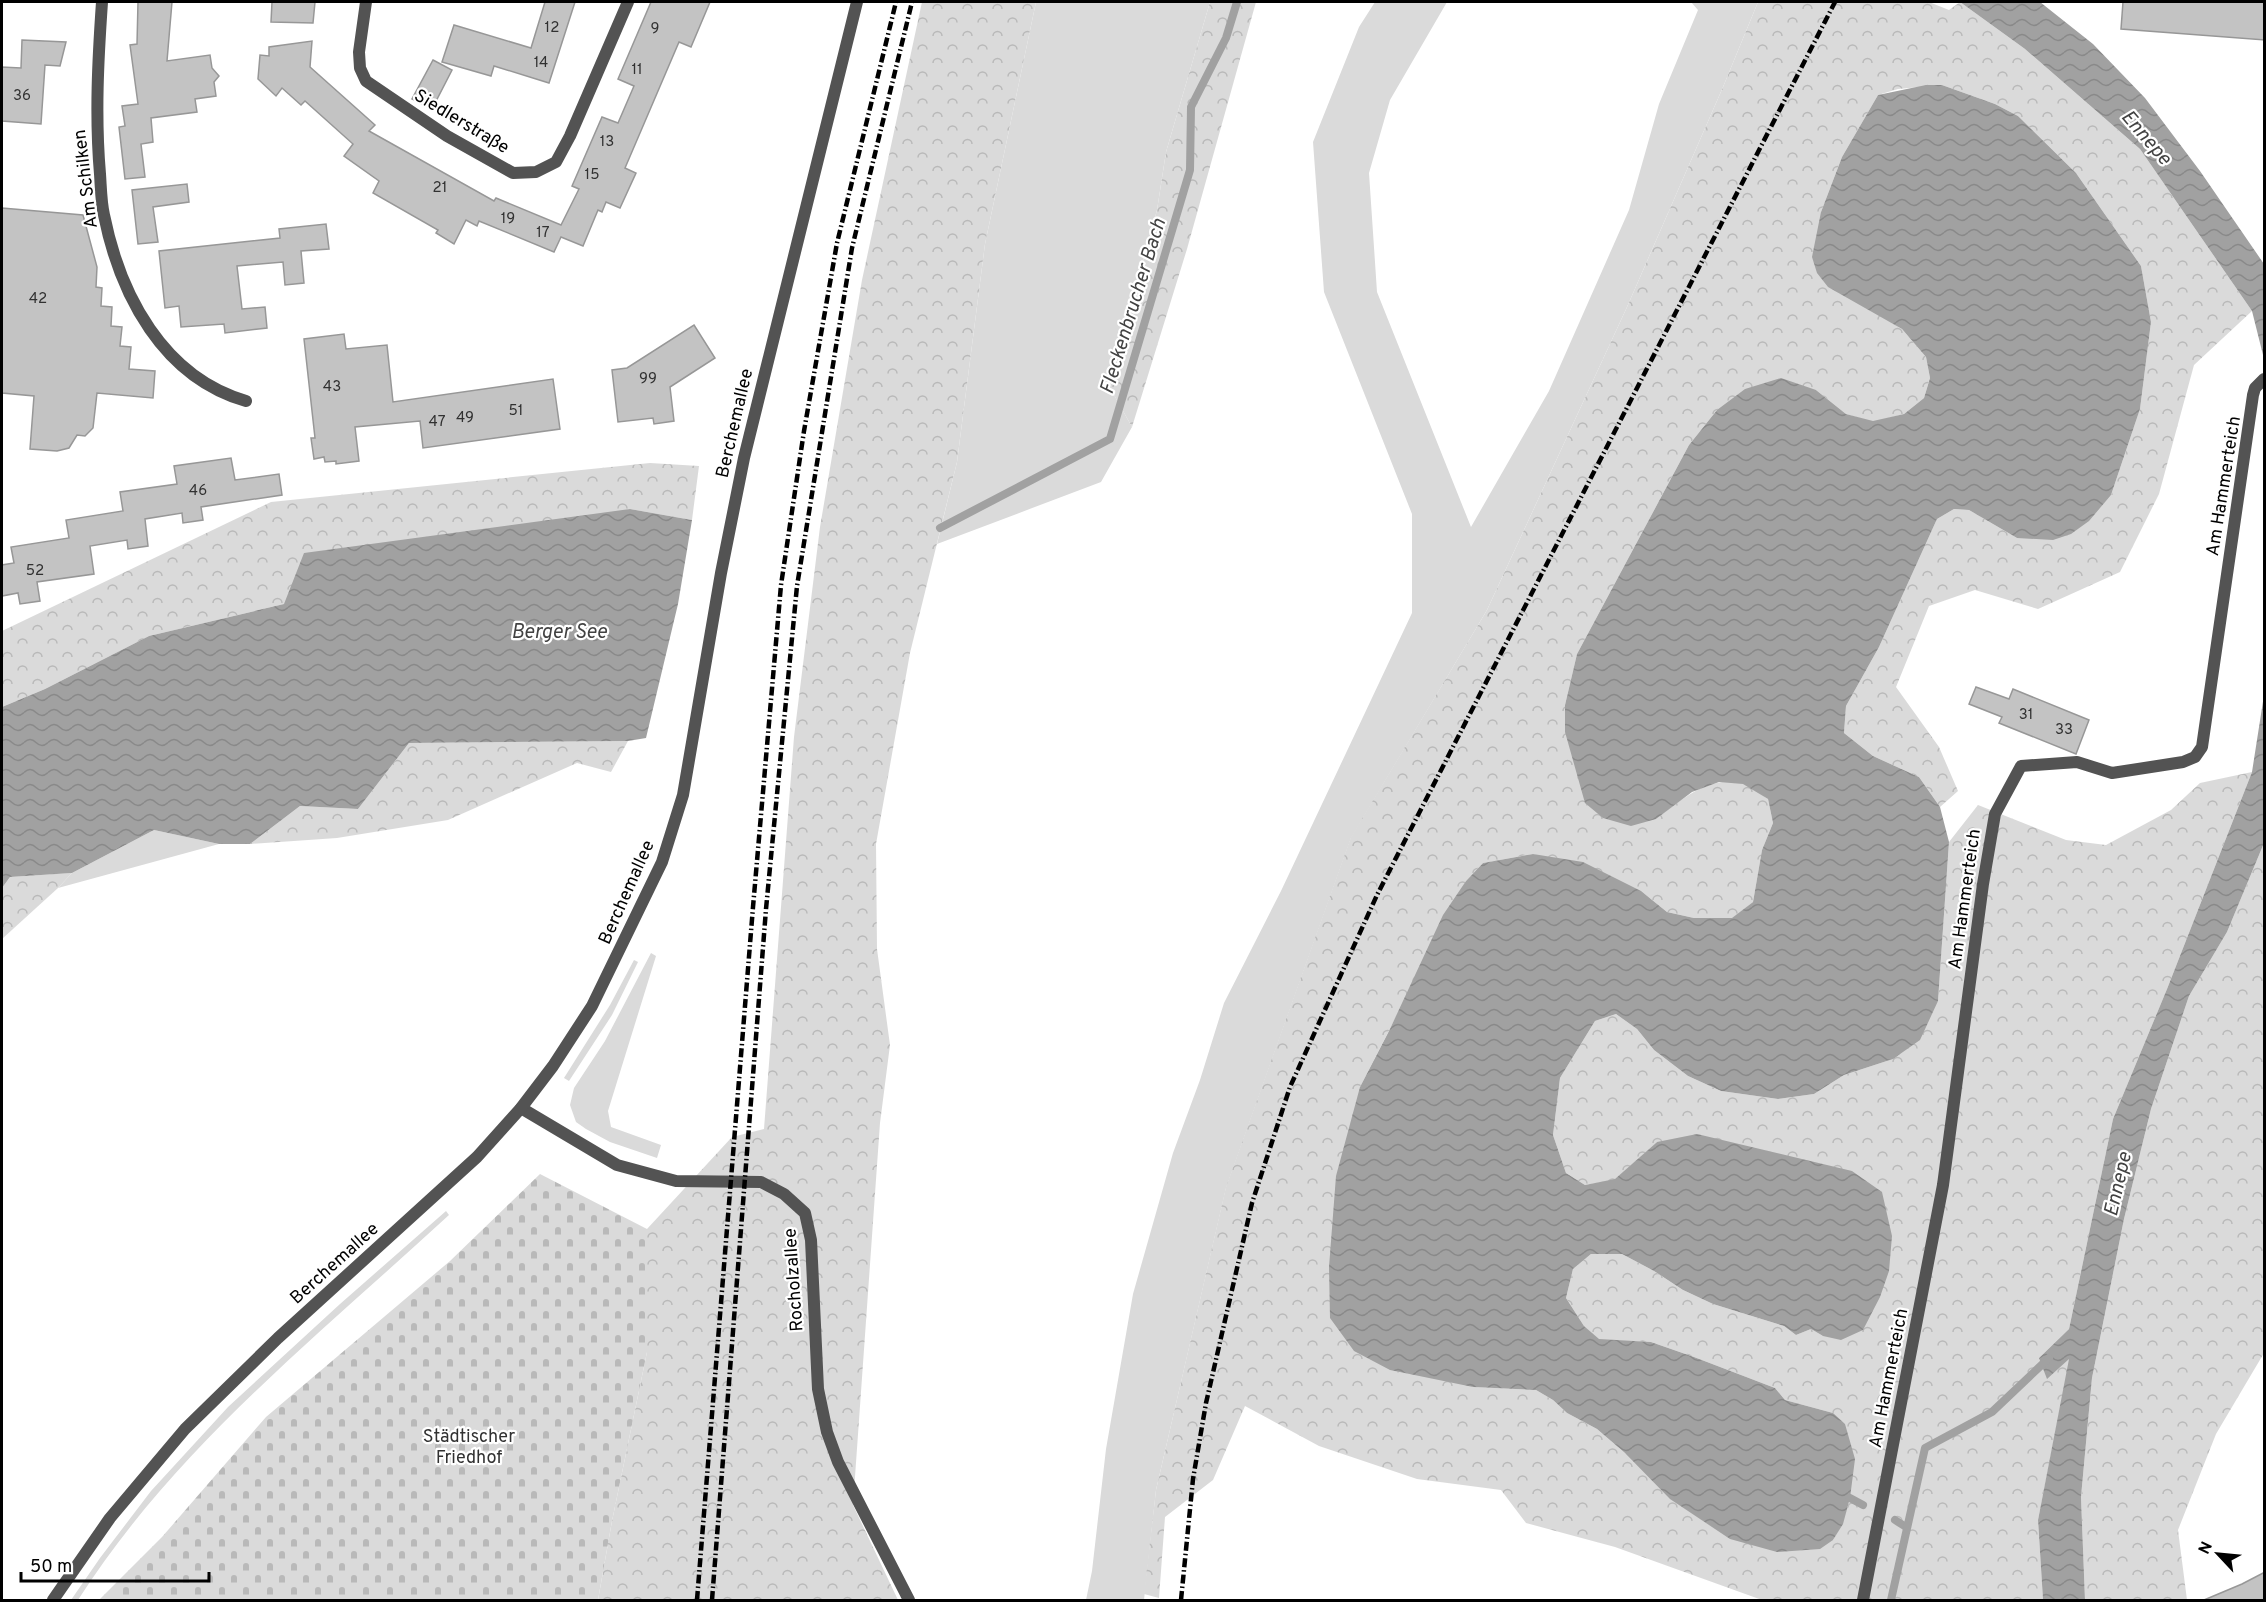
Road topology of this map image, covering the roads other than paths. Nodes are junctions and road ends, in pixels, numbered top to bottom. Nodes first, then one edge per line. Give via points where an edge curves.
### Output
1 (102, 2) edge
2 (366, 2) edge
3 (628, 2) edge
4 (857, 2) edge
5 (2265, 379) edge
6 (246, 401) dead end
7 (522, 1108) junction
8 (53, 1600) edge
9 (909, 1600) edge
10 (1863, 1600) edge

1 - 6 street, Am Schilken via 96,128 104,214 121,276 147,326 177,363 222,394
2 - 3 street, Siedlerstraße via 359,52 366,81 447,136 513,173 536,172 556,162
4 - 7 street, Berchemallee via 744,458 683,795 662,862 592,1006
5 - 10 street, Am Hammerteich via 2253,395 2202,747 2195,757 2183,762 2112,773 2077,762 2021,766 1995,814 1943,1185
7 - 8 street, Berchemallee via 477,1157 278,1338 185,1429 110,1518
7 - 9 street, Rocholzallee via 617,1165 676,1180 761,1182 784,1194 805,1213 811,1240 818,1389 827,1432 838,1462

